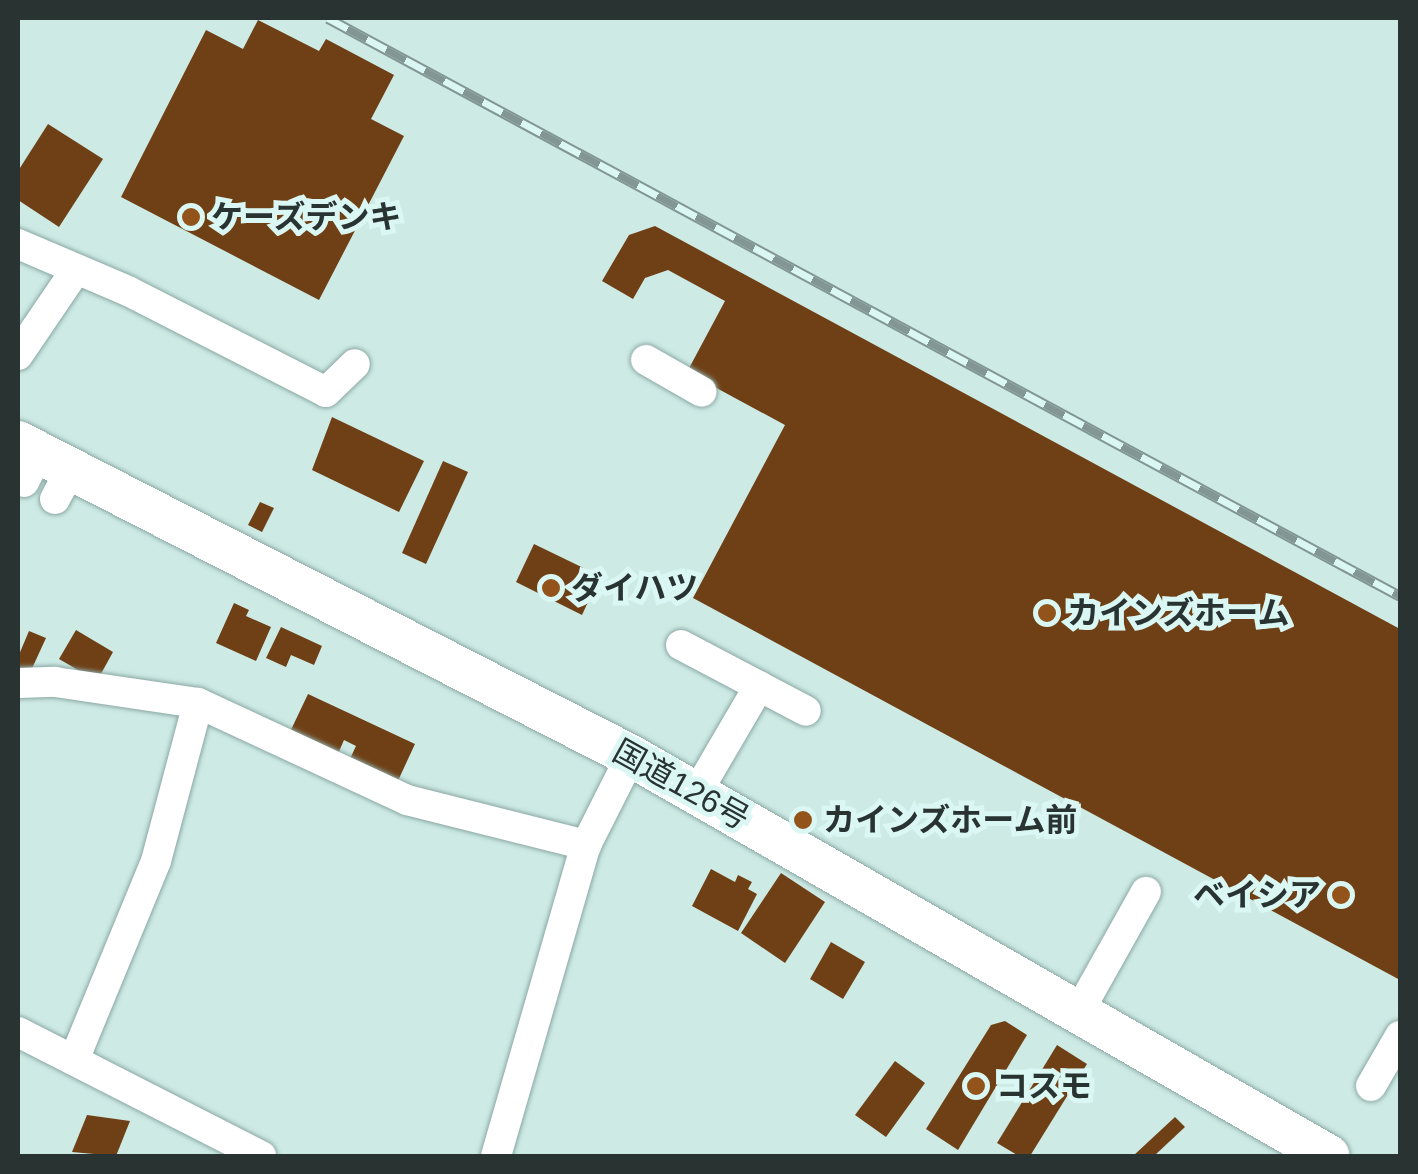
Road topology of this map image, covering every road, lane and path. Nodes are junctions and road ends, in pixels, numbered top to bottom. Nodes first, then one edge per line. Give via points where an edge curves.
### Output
1 (18, 244) edge
2 (75, 271) junction
3 (18, 355) edge
4 (646, 360) dead end
5 (355, 364) dead end
6 (702, 392) dead end
7 (41, 469) edge
8 (682, 645) dead end
9 (18, 683) edge
10 (759, 686) junction
11 (198, 703) junction
12 (806, 711) dead end
13 (631, 756) junction
14 (696, 794) junction
15 (586, 845) junction
16 (1146, 892) dead end
17 (1078, 1013) junction
18 (18, 1032) edge
19 (1400, 1036) edge
20 (74, 1060) junction
21 (1371, 1086) dead end
22 (253, 1155) edge
23 (496, 1156) edge
24 (1328, 1156) edge

1 - 2 street
2 - 3 street
2 - 5 street via 326,392
4 - 6 street
7 - 13 highway, 国道126号
8 - 10 street
9 - 11 street via 56,682
10 - 12 street
10 - 14 street
11 - 15 street via 407,800
11 - 20 street via 156,861
13 - 14 highway, 国道126号
13 - 15 street
14 - 17 highway, 国道126号
15 - 23 street
16 - 17 street
17 - 24 highway, 国道126号
18 - 20 street
19 - 21 street
20 - 22 street

